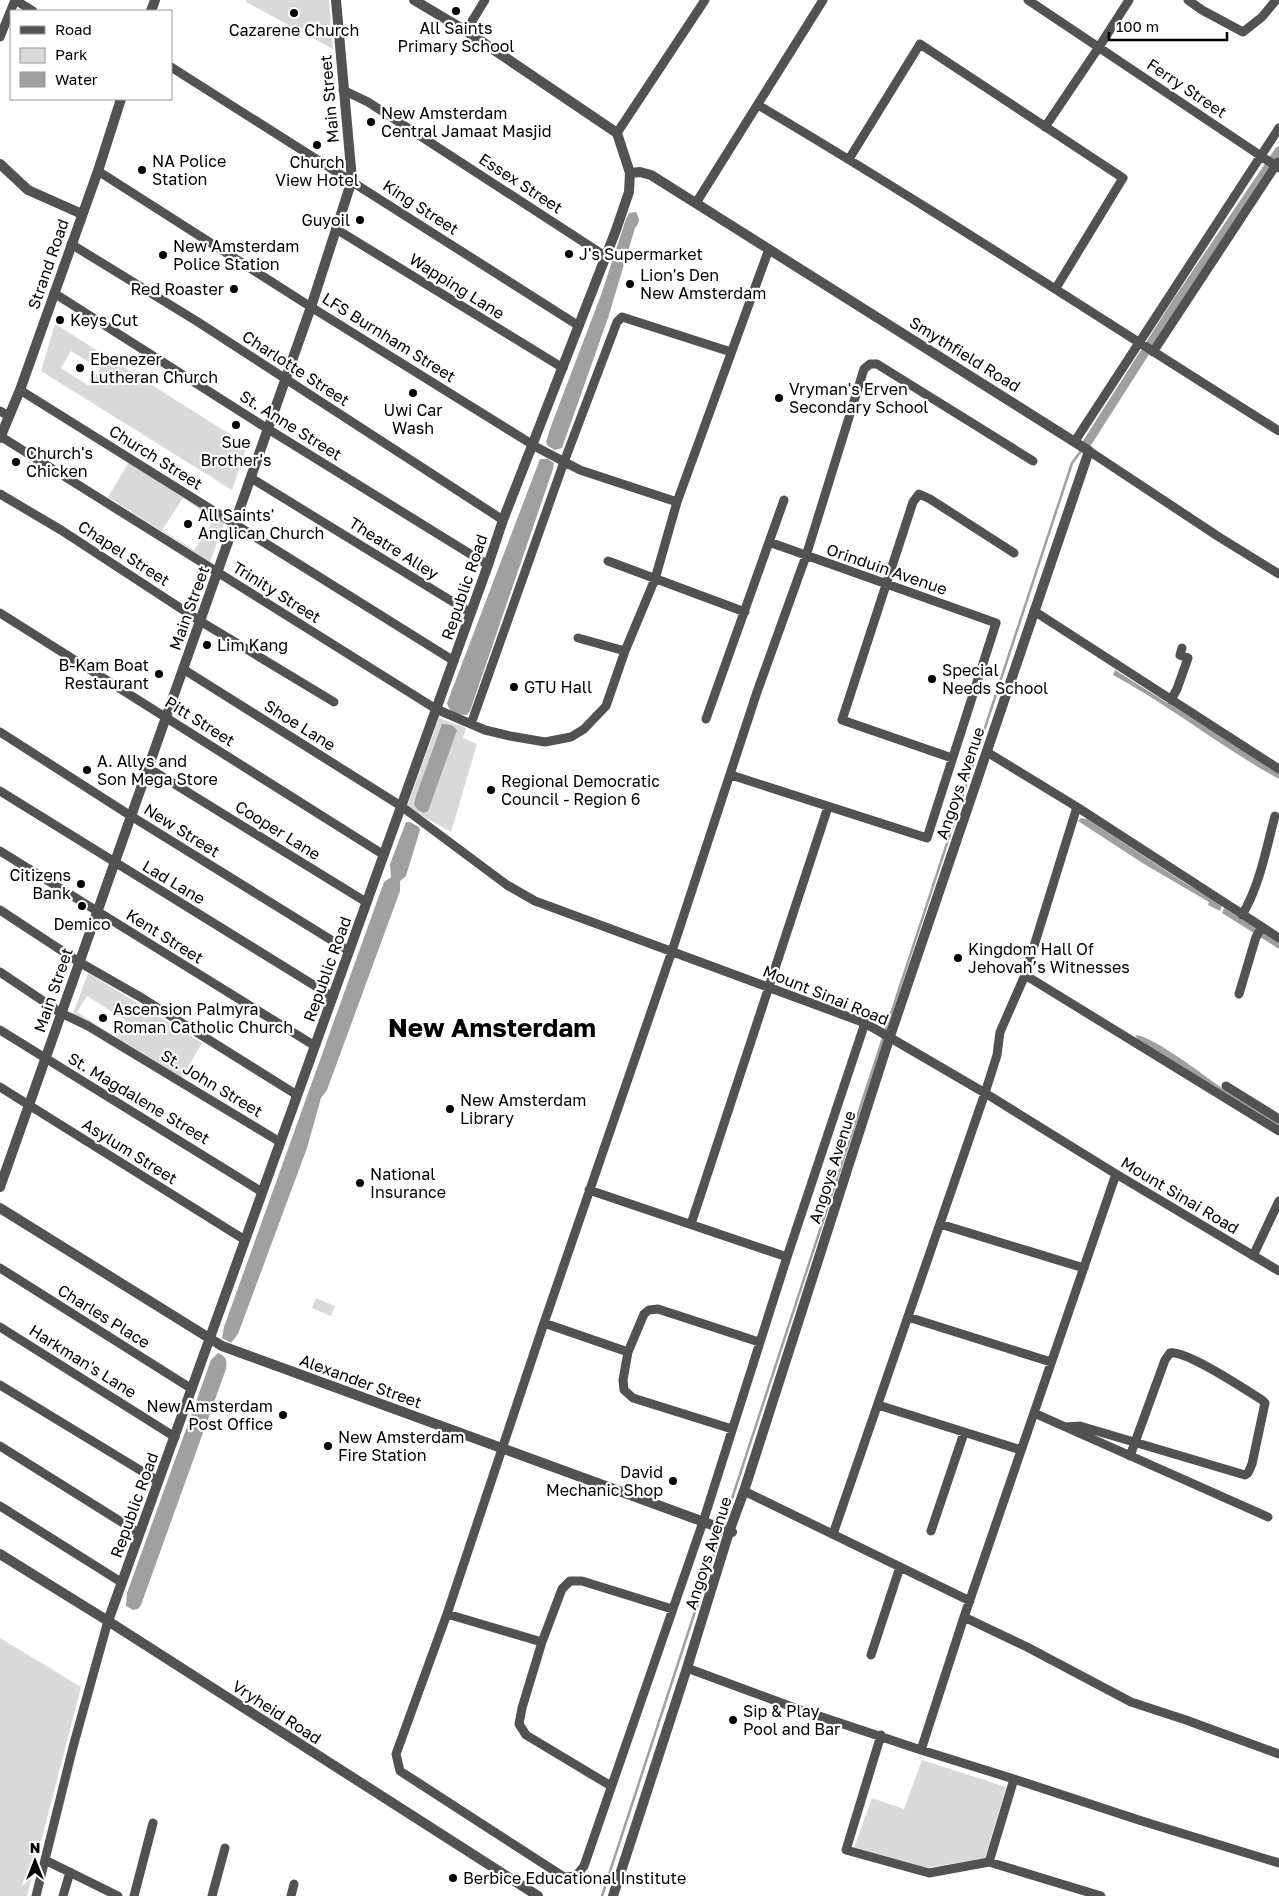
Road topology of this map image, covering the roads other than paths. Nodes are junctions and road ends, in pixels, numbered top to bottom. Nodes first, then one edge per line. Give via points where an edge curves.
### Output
1 (15, 0) edge
2 (336, 0) edge
3 (414, 0) edge
4 (485, 0) edge
5 (705, 0) edge
6 (823, 0) edge
7 (1028, 0) edge
8 (1129, 0) edge
9 (1188, 0) edge
10 (1276, 0) edge
11 (31, 10) edge
12 (10, 12) edge
13 (466, 31) junction
14 (0, 37) edge
15 (1099, 47) junction
16 (172, 68) edge
17 (343, 90) junction
18 (122, 100) edge
19 (758, 105) junction
20 (1045, 127) junction
21 (1279, 128) edge
22 (617, 133) junction
23 (1261, 155) junction
24 (849, 159) junction
25 (0, 164) edge
26 (1278, 165) edge
27 (98, 170) junction
28 (630, 173) junction
29 (352, 180) junction
30 (696, 203) junction
31 (82, 214) junction
32 (336, 229) junction
33 (71, 244) junction
34 (769, 249) junction
35 (605, 256) junction
36 (1056, 288) junction
37 (54, 293) junction
38 (311, 306) junction
39 (579, 326) junction
40 (1139, 342) junction
41 (731, 352) junction
42 (1153, 352) junction
43 (563, 368) junction
44 (285, 380) junction
45 (20, 390) junction
46 (0, 411) edge
47 (9, 416) junction
48 (268, 429) junction
49 (1279, 431) edge
50 (0, 437) edge
51 (1075, 441) junction
52 (532, 444) junction
53 (1089, 451) junction
54 (1033, 461) dead end
55 (564, 462) junction
56 (251, 478) junction
57 (0, 494) edge
58 (784, 500) dead end
59 (677, 502) junction
60 (503, 520) junction
61 (234, 524) junction
62 (769, 542) junction
63 (1014, 554) dead end
64 (806, 556) junction
65 (608, 561) dead end
66 (488, 565) junction
67 (217, 572) junction
68 (1279, 574) edge
69 (655, 579) junction
70 (886, 585) junction
71 (1034, 611) junction
72 (745, 612) junction
73 (0, 613) edge
74 (471, 613) junction
75 (200, 621) junction
76 (578, 638) dead end
77 (1182, 648) dead end
78 (625, 651) junction
79 (454, 661) junction
80 (183, 669) junction
81 (1171, 700) junction
82 (334, 702) dead end
83 (436, 709) junction
84 (166, 718) junction
85 (706, 719) dead end
86 (471, 724) junction
87 (0, 732) edge
88 (987, 752) junction
89 (952, 758) junction
90 (1279, 769) edge
91 (147, 770) junction
92 (731, 775) junction
93 (0, 791) edge
94 (401, 806) junction
95 (828, 807) junction
96 (1077, 807) junction
97 (131, 816) junction
98 (1275, 816) dead end
99 (0, 851) edge
100 (384, 855) junction
101 (114, 863) junction
102 (366, 902) junction
103 (0, 910) edge
104 (97, 912) junction
105 (1242, 915) junction
106 (1260, 931) junction
107 (1279, 938) edge
108 (349, 951) junction
109 (672, 951) junction
110 (78, 962) junction
111 (0, 972) edge
112 (1025, 976) junction
113 (769, 988) junction
114 (1239, 994) dead end
115 (332, 997) junction
116 (62, 1013) junction
117 (865, 1023) junction
118 (0, 1030) edge
119 (884, 1033) junction
120 (315, 1046) junction
121 (45, 1059) junction
122 (1226, 1086) dead end
123 (0, 1087) edge
124 (985, 1093) junction
125 (297, 1095) junction
126 (29, 1106) junction
127 (1279, 1119) edge
128 (1279, 1131) edge
129 (280, 1142) junction
130 (1116, 1174) junction
131 (0, 1187) edge
132 (589, 1190) junction
133 (262, 1192) junction
134 (1279, 1201) edge
135 (0, 1208) edge
136 (691, 1224) junction
137 (940, 1224) junction
138 (245, 1240) junction
139 (1252, 1256) junction
140 (787, 1257) junction
141 (0, 1268) edge
142 (1084, 1268) junction
143 (1279, 1271) edge
144 (908, 1317) junction
145 (544, 1323) junction
146 (0, 1327) edge
147 (210, 1340) junction
148 (760, 1342) junction
149 (628, 1352) junction
150 (1051, 1362) junction
151 (0, 1385) edge
152 (192, 1389) junction
153 (878, 1405) junction
154 (1034, 1413) junction
155 (1066, 1427) junction
156 (732, 1429) junction
157 (964, 1433) junction
158 (175, 1437) junction
159 (1136, 1442) junction
160 (0, 1446) edge
161 (503, 1448) junction
162 (1021, 1450) junction
163 (1130, 1456) junction
164 (158, 1481) junction
165 (744, 1491) junction
166 (0, 1506) edge
167 (1268, 1517) dead end
168 (703, 1522) junction
169 (931, 1531) dead end
170 (730, 1532) junction
171 (139, 1533) junction
172 (833, 1534) junction
173 (0, 1554) edge
174 (900, 1567) junction
175 (121, 1582) junction
176 (970, 1601) junction
177 (672, 1609) junction
178 (447, 1614) junction
179 (964, 1617) junction
180 (108, 1621) junction
181 (542, 1642) junction
182 (871, 1655) dead end
183 (687, 1668) junction
184 (881, 1736) junction
185 (921, 1750) junction
186 (1279, 1754) edge
187 (1014, 1778) junction
188 (611, 1786) junction
189 (153, 1823) dead end
190 (224, 1848) dead end
191 (45, 1860) junction
192 (989, 1862) junction
193 (1279, 1863) edge
194 (70, 1872) junction
195 (294, 1884) dead end
196 (36, 1896) edge
197 (63, 1896) edge
198 (118, 1896) edge
199 (134, 1896) edge
200 (212, 1896) edge
201 (291, 1896) edge
202 (538, 1896) edge
203 (613, 1896) edge
204 (1101, 1896) edge

1 - 11 street
2 - 17 street, Main Street
3 - 13 street
4 - 13 street
5 - 22 street
6 - 19 street
7 - 15 street, Ferry Street
8 - 15 street
9 - 10 street via 1243,32
12 - 14 street
13 - 22 street
15 - 20 street
15 - 23 street, Ferry Street
16 - 29 street, King Street
17 - 29 street, Main Street
17 - 35 street, Essex Street via 368,102
18 - 27 street, Strand Road
19 - 24 street
19 - 30 street
20 - 24 street via 920,44
20 - 36 street via 1123,178
21 - 23 street
22 - 28 street
23 - 26 street, Ferry Street
23 - 40 street
24 - 36 street
25 - 31 street via 28,190
26 - 42 street
27 - 31 street, Strand Road
27 - 38 street, LFS Burnham Street
28 - 30 street, Smythfield Road via 651,175
28 - 35 street, Republic Road via 629,192
29 - 32 street, Main Street
29 - 39 street, King Street
30 - 34 street, Smythfield Road
31 - 33 street, Strand Road
32 - 38 street, Main Street
32 - 43 street, Wapping Lane
33 - 37 street, Strand Road
33 - 44 street, Charlotte Street
34 - 41 street, Trinity Street
34 - 51 street, Smythfield Road
35 - 39 street, Republic Road
36 - 40 street
37 - 45 street, Strand Road
37 - 48 street, St. Anne Street
38 - 44 street, Main Street
38 - 52 street, LFS Burnham Street
39 - 43 street, Republic Road
40 - 42 street
40 - 51 street
41 - 55 street via 622,317 617,322
41 - 59 street, Trinity Street
42 - 49 street
43 - 52 street, Republic Road
44 - 48 street, Main Street
44 - 60 street, Charlotte Street
45 - 47 street, Strand Road
45 - 61 street, Church Street
46 - 47 street
47 - 50 street, Strand Road
48 - 56 street, Main Street
48 - 66 street, St. Anne Street
50 - 67 street, Trinity Street
51 - 53 street, Smythfield Road
52 - 55 street, LFS Burnham Street
52 - 60 street, Republic Road
53 - 68 street, Smythfield Road
53 - 71 street, Angoys Avenue
54 - 64 street via 877,364 870,364 864,369
55 - 59 street, LFS Burnham Street
55 - 86 street
56 - 61 street, Main Street
56 - 74 street, Theatre Alley
57 - 75 street, Chapel Street
58 - 62 street
59 - 69 street, Trinity Street
60 - 66 street, Republic Road
61 - 67 street, Main Street
61 - 79 street, Church Street
62 - 64 street, Orinduin Avenue
62 - 72 street
63 - 70 street via 919,494 913,502
64 - 70 street, Orinduin Avenue
64 - 92 street
65 - 69 street
66 - 74 street, Republic Road
67 - 75 street, Main Street
67 - 83 street, Trinity Street
69 - 72 street
69 - 78 street, Trinity Street
70 - 89 street via 842,720
70 - 89 street, Orinduin Avenue via 996,622
71 - 81 street
71 - 88 street, Angoys Avenue
72 - 85 street
73 - 84 street, Pitt Street
74 - 79 street, Republic Road
75 - 80 street, Main Street
75 - 82 street, Chapel Street
76 - 78 street
77 - 81 street via 1180,655 1188,658
78 - 86 street, Trinity Street via 606,706 584,729 571,737 545,742
79 - 83 street, Republic Road
80 - 84 street, Main Street
80 - 94 street, Shoe Lane
81 - 90 street
83 - 86 street, Trinity Street
83 - 94 street, Republic Road
84 - 91 street, Main Street
84 - 100 street, Pitt Street
87 - 97 street, New Street
88 - 96 street
88 - 119 street, Angoys Avenue
89 - 95 street via 928,838
91 - 97 street, Main Street
91 - 102 street, Cooper Lane
92 - 95 street
92 - 109 street
93 - 101 street, Lad Lane
94 - 100 street, Republic Road
94 - 109 street, Mount Sinai Road via 507,885 535,901
95 - 113 street
96 - 105 street
96 - 112 street
97 - 101 street, Main Street
97 - 108 street, New Street
98 - 105 street via 1258,878
99 - 104 street, Kent Street
100 - 102 street, Republic Road
101 - 104 street, Main Street
101 - 115 street, Lad Lane
102 - 108 street, Republic Road
103 - 110 street
104 - 110 street, Main Street
104 - 120 street, Kent Street
105 - 106 street
106 - 107 street
106 - 114 street
108 - 115 street, Republic Road
109 - 113 street, Mount Sinai Road
109 - 132 street
110 - 116 street, Main Street
110 - 125 street
111 - 116 street, St. John Street
112 - 124 street via 1000,1032 997,1055
112 - 128 street
113 - 117 street, Mount Sinai Road
113 - 136 street
115 - 120 street, Republic Road
116 - 121 street, Main Street
116 - 129 street, St. John Street
117 - 119 street, Mount Sinai Road
117 - 140 street
118 - 121 street, St. Magdalene Street
119 - 124 street, Mount Sinai Road
119 - 165 street, Angoys Avenue
120 - 125 street, Republic Road
121 - 126 street, Main Street
121 - 133 street, St. Magdalene Street
122 - 127 street
123 - 126 street, Asylum Street
124 - 130 street, Mount Sinai Road
124 - 137 street
125 - 129 street, Republic Road
126 - 131 street, Main Street
126 - 138 street, Asylum Street
129 - 133 street, Republic Road
130 - 139 street, Mount Sinai Road
130 - 142 street
132 - 136 street
132 - 145 street
133 - 138 street, Republic Road
134 - 139 street
135 - 147 street, Alexander Street
136 - 140 street
137 - 142 street
137 - 144 street
138 - 147 street, Republic Road
139 - 143 street, Mount Sinai Road
140 - 148 street
141 - 152 street, Charles Place
142 - 150 street
144 - 150 street
144 - 153 street
145 - 149 street
145 - 161 street
146 - 158 street, Harkman's Lane
147 - 152 street, Republic Road
147 - 161 street, Alexander Street
148 - 149 street via 658,1309 644,1314
148 - 156 street
149 - 156 street via 624,1390 633,1398
150 - 154 street
151 - 164 street
152 - 158 street, Republic Road
153 - 157 street
153 - 172 street
154 - 155 street
154 - 162 street
155 - 159 street via 1080,1426
155 - 163 street
156 - 168 street
157 - 162 street
157 - 169 street
158 - 164 street, Republic Road
159 - 159 street via 1170,1353 1190,1358 1265,1403 1252,1464 1245,1475
159 - 163 street
160 - 171 street
161 - 168 street, Alexander Street
161 - 178 street
162 - 176 street
163 - 167 street
164 - 171 street, Republic Road
165 - 170 street, Angoys Avenue
165 - 172 street
166 - 175 street
168 - 170 street, Alexander Street, bridge
168 - 177 street
170 - 183 street, Angoys Avenue
171 - 175 street, Republic Road
172 - 174 street
173 - 180 street, Vryheid Road
174 - 176 street
174 - 182 street
175 - 180 street, Republic Road
176 - 179 street
177 - 181 street via 582,1581 570,1581 562,1589
177 - 188 street
178 - 181 street
178 - 188 street via 396,1754 400,1771 564,1877 576,1876 584,1866
179 - 185 street
179 - 186 street via 1131,1702
180 - 191 street, Republic Road
180 - 202 street, Vryheid Road
181 - 188 street via 519,1724 526,1735
183 - 184 street
183 - 203 street, Angoys Avenue
184 - 185 street
184 - 192 street via 846,1850 929,1874
185 - 187 street
187 - 192 street
187 - 193 street
189 - 199 street
190 - 200 street
191 - 194 street
191 - 196 street, Republic Road
192 - 204 street
194 - 197 street
194 - 198 street
195 - 201 street

